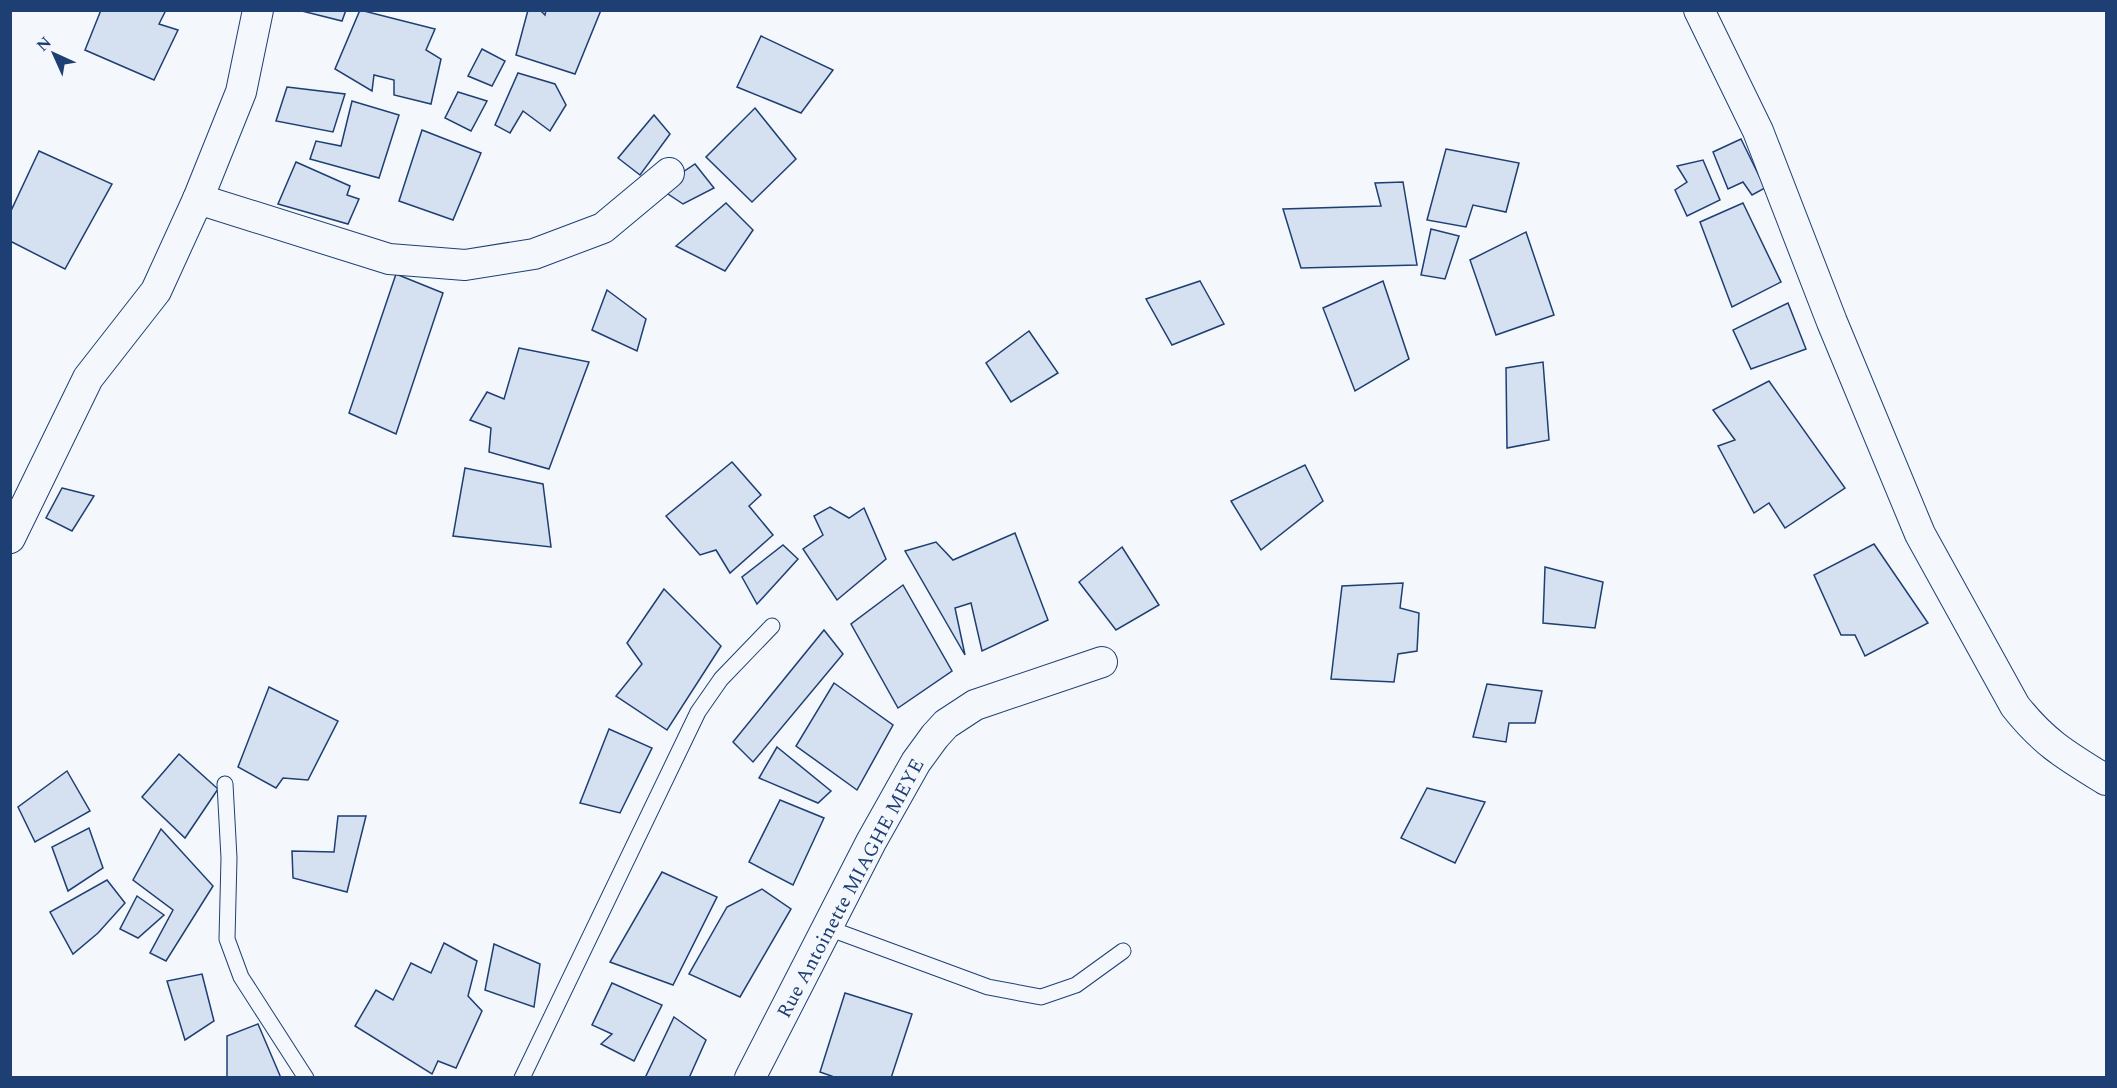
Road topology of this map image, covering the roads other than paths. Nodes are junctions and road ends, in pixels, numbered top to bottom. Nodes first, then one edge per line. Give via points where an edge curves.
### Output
1 (258, 10) edge
2 (1700, 10) edge
3 (669, 173) dead end
4 (198, 199) junction
5 (10, 538) edge
6 (772, 626) dead end
7 (1102, 662) dead end
8 (2106, 780) edge
9 (225, 784) dead end
10 (828, 928) junction
11 (1123, 951) dead end
12 (306, 1077) edge
13 (522, 1077) edge
14 (750, 1077) edge

1 - 4 street via 241,92
2 - 8 street via 1758,131 1920,534 2015,706 2056,750
3 - 4 street via 603,228 534,254 465,265 389,259
4 - 5 street via 156,291 88,378
6 - 13 lane via 722,679 698,712
7 - 10 street, Rue Antoinette MIAGHE MEYE via 975,705 946,724 916,762
9 - 12 lane via 229,858 227,939 241,977
10 - 11 lane via 988,987 1041,997 1076,985
10 - 14 street, Rue Antoinette MIAGHE MEYE

